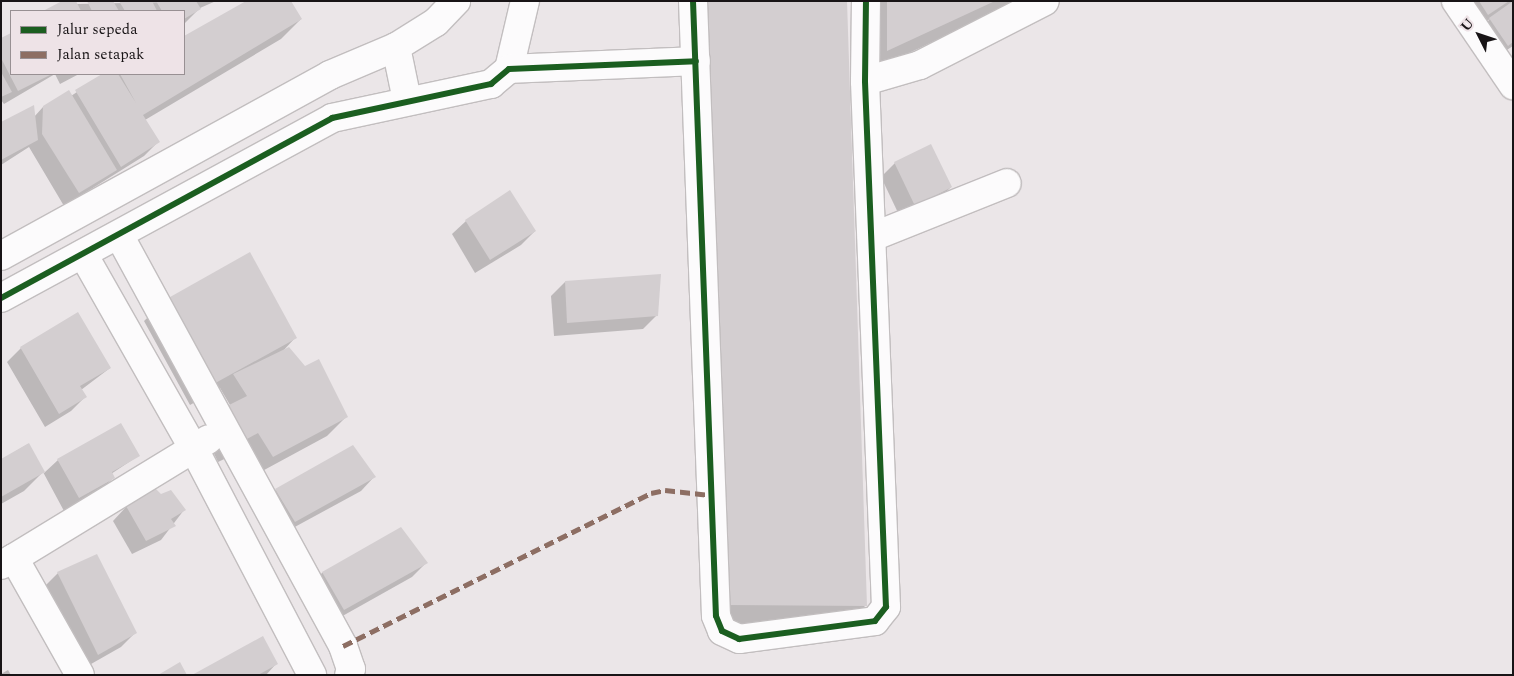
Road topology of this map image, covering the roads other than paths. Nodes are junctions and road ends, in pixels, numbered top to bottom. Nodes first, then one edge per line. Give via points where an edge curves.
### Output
1 (456, 1) edge
2 (525, 1) edge
3 (693, 1) edge
4 (866, 1) edge
5 (1045, 1) edge
6 (1456, 1) edge
7 (396, 47) junction
8 (696, 61) junction
9 (509, 69) junction
10 (1510, 76) edge
11 (865, 81) junction
12 (407, 100) junction
13 (1007, 183) dead end
14 (119, 235) junction
15 (872, 237) junction
16 (83, 254) junction
17 (1, 256) edge
18 (1, 298) edge
19 (223, 430) junction
20 (194, 449) junction
21 (8, 562) edge
22 (80, 675) edge
23 (312, 675) edge
24 (349, 675) edge

1 - 7 street via 436,22
2 - 9 street
3 - 8 street
4 - 11 street
5 - 11 street via 920,65
6 - 10 street
7 - 12 street
7 - 17 street via 330,76
8 - 9 street
8 - 15 street via 716,616 722,631 739,639 876,621 886,607
9 - 12 street via 491,84
11 - 15 street
12 - 14 street via 332,118
13 - 15 street
14 - 16 street
14 - 19 street
16 - 18 street
16 - 20 street
19 - 20 street
19 - 24 street via 343,646 351,669
20 - 21 street
20 - 23 street
21 - 22 street

